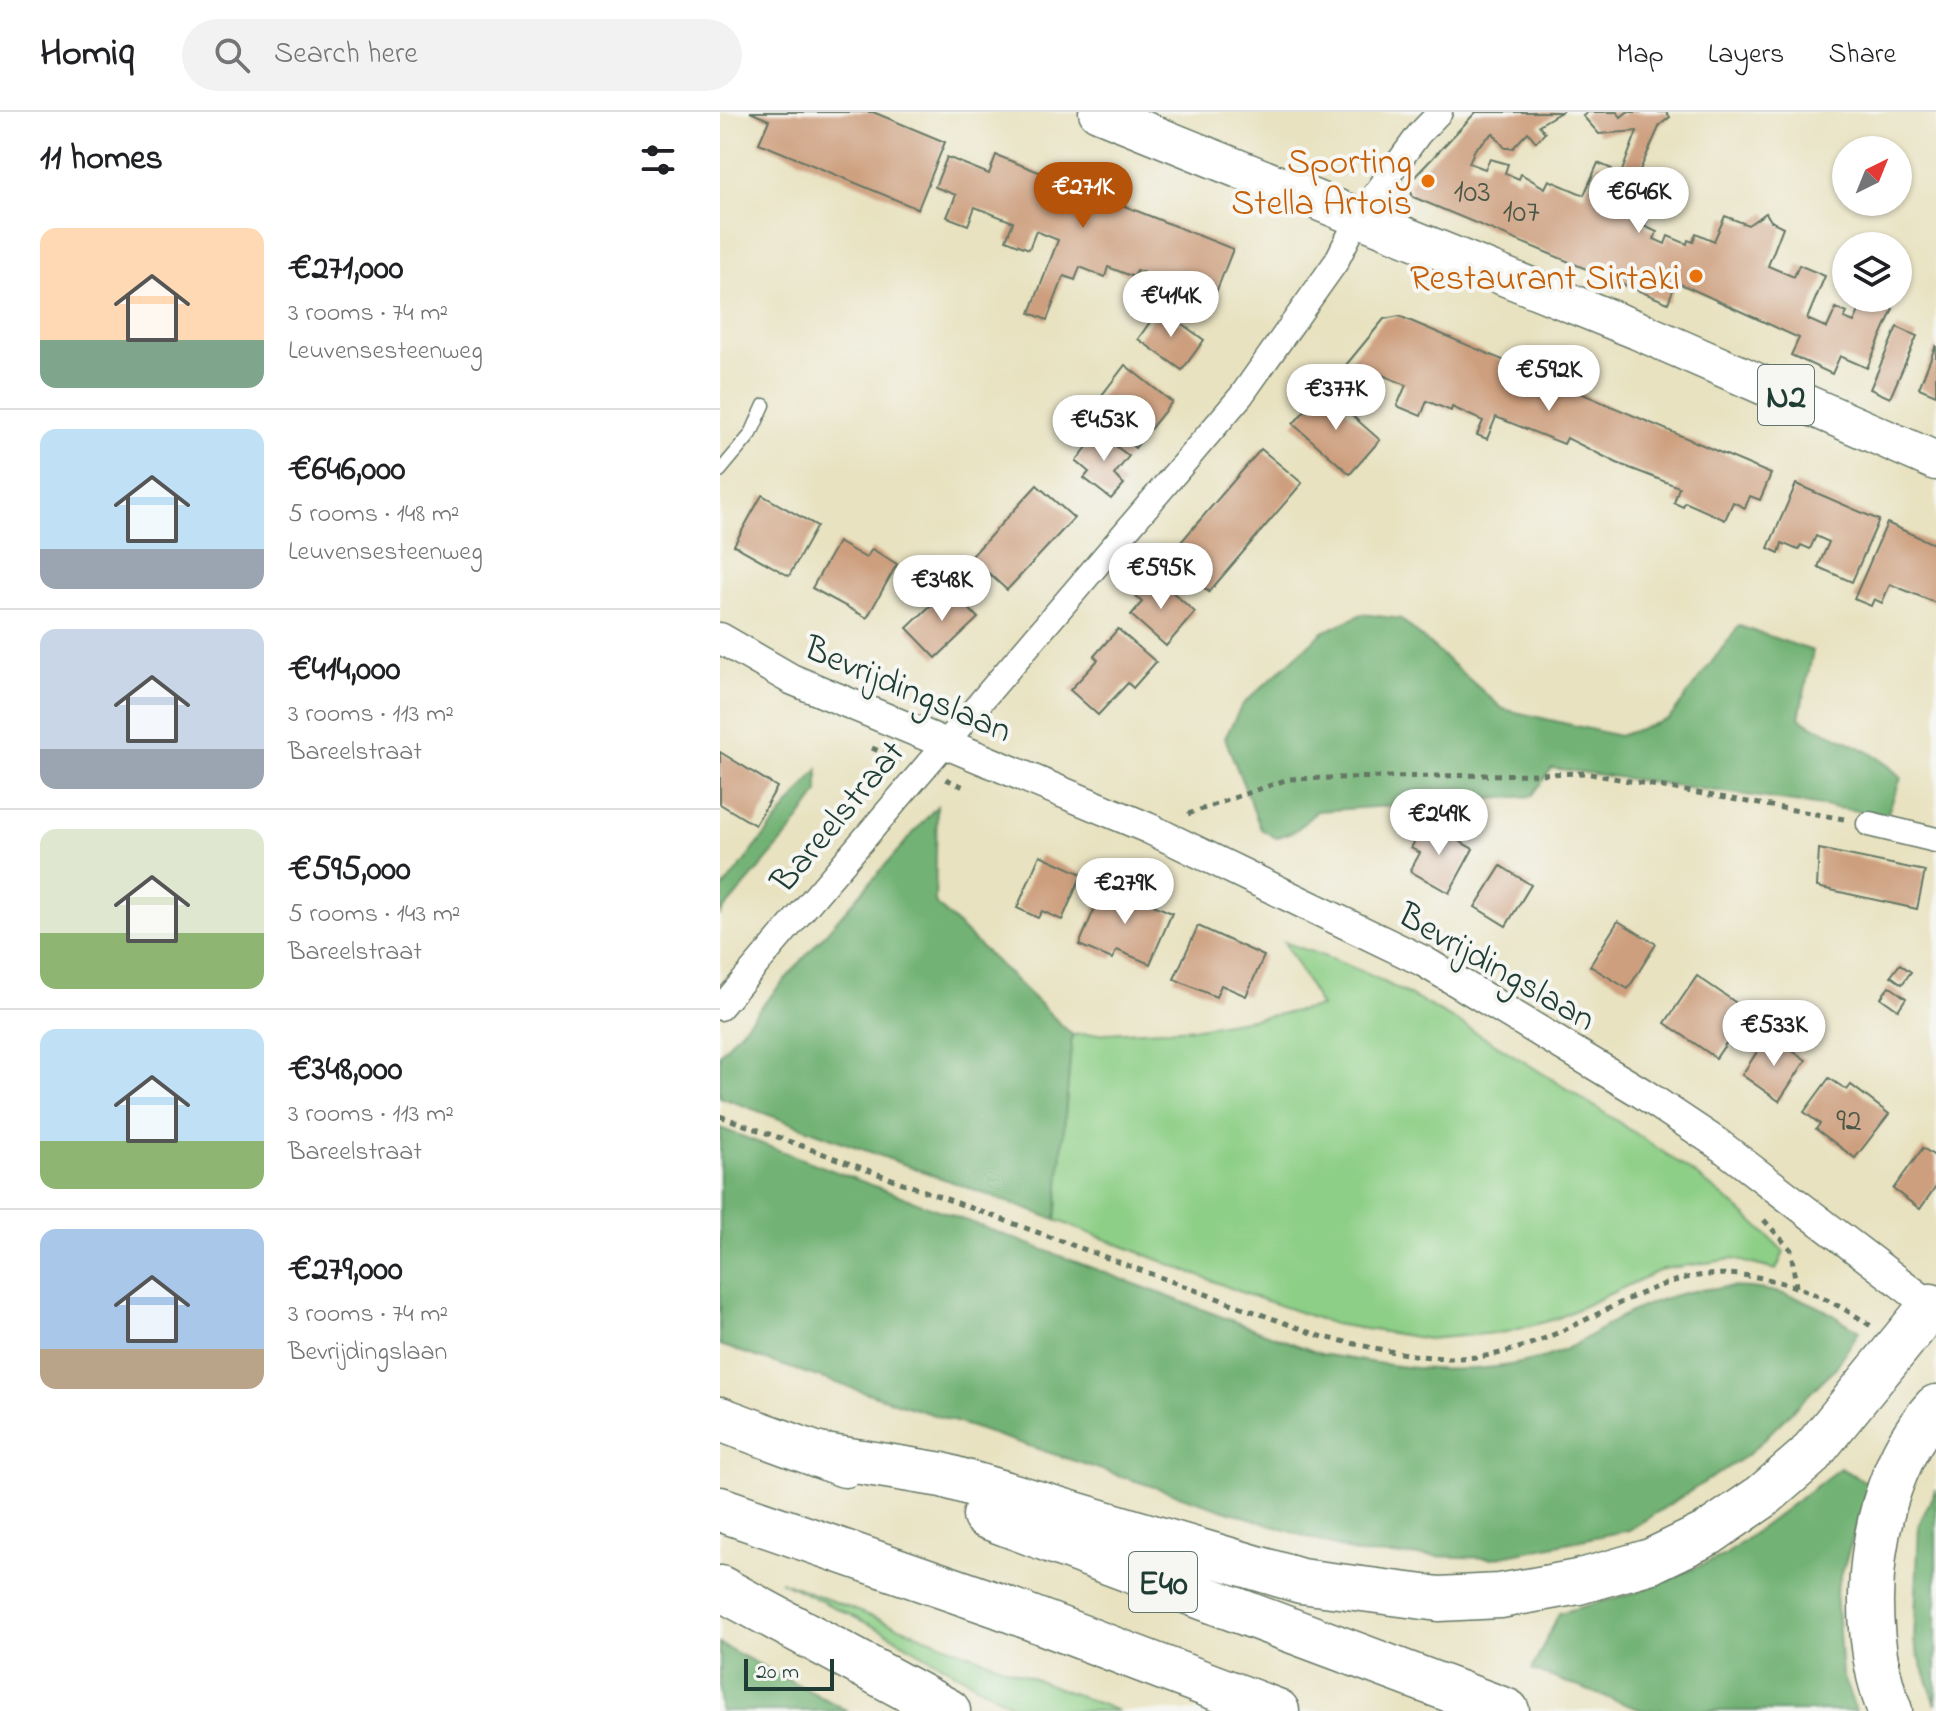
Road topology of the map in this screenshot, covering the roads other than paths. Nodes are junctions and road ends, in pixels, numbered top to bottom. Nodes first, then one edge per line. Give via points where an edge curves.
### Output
1 (1098, 112) edge
2 (1440, 112) edge
3 (1359, 216) junction
4 (764, 405) dead end
5 (1936, 461) edge
6 (720, 471) edge
7 (720, 638) edge
8 (943, 744) junction
9 (1869, 824) road end
10 (1936, 840) edge
11 (720, 1008) edge
12 (1934, 1308) edge
13 (1936, 1407) edge
14 (720, 1419) edge
15 (818, 1455) junction
16 (720, 1509) edge
17 (720, 1588) edge
18 (948, 1711) edge
19 (1277, 1711) edge
20 (1507, 1711) edge
21 (1890, 1711) edge

1 - 3 main road, N2
2 - 3 street, Bareelstraat
3 - 5 main road, N2
3 - 8 street, Bareelstraat via 1336,262 1241,396
4 - 6 lane via 751,434
7 - 8 street, Bevrijdingslaan via 791,679
8 - 11 street, Bareelstraat
8 - 12 street, Bevrijdingslaan via 1148,828 1423,961 1717,1143
9 - 10 street
12 - 15 highway via 1808,1457 1709,1533 1651,1561 1500,1596 1439,1599 1301,1581 942,1475
13 - 21 highway via 1902,1457 1873,1557 1875,1659
14 - 15 highway, E40
15 - 20 highway, E40
16 - 19 highway, E40 via 997,1605
17 - 18 highway

